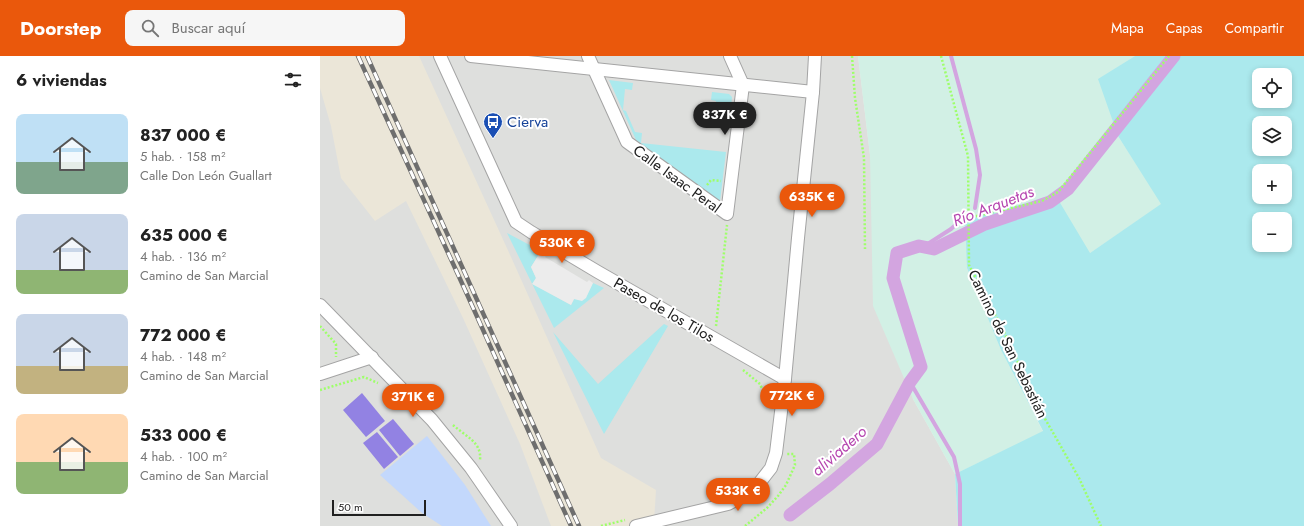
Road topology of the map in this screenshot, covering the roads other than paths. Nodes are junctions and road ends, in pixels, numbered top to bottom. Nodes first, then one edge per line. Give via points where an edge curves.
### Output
1 (440, 56) edge
2 (471, 56) edge
3 (588, 56) edge
4 (730, 56) edge
5 (815, 56) edge
6 (594, 70) junction
7 (743, 85) junction
8 (813, 92) junction
9 (320, 305) edge
10 (372, 357) junction
11 (320, 374) edge
12 (785, 378) junction
13 (511, 526) edge
14 (636, 526) edge

1 - 12 street, Paseo de los Tilos via 516,222 611,280
2 - 6 street
3 - 6 street, Calle Isaac Peral
4 - 7 street
5 - 8 street
6 - 7 street
6 - 7 street, Calle Isaac Peral via 628,142 727,218
7 - 8 street
8 - 12 street
9 - 10 street
10 - 11 street
10 - 13 street via 453,445
12 - 14 street via 776,453 771,468 757,486 728,504

